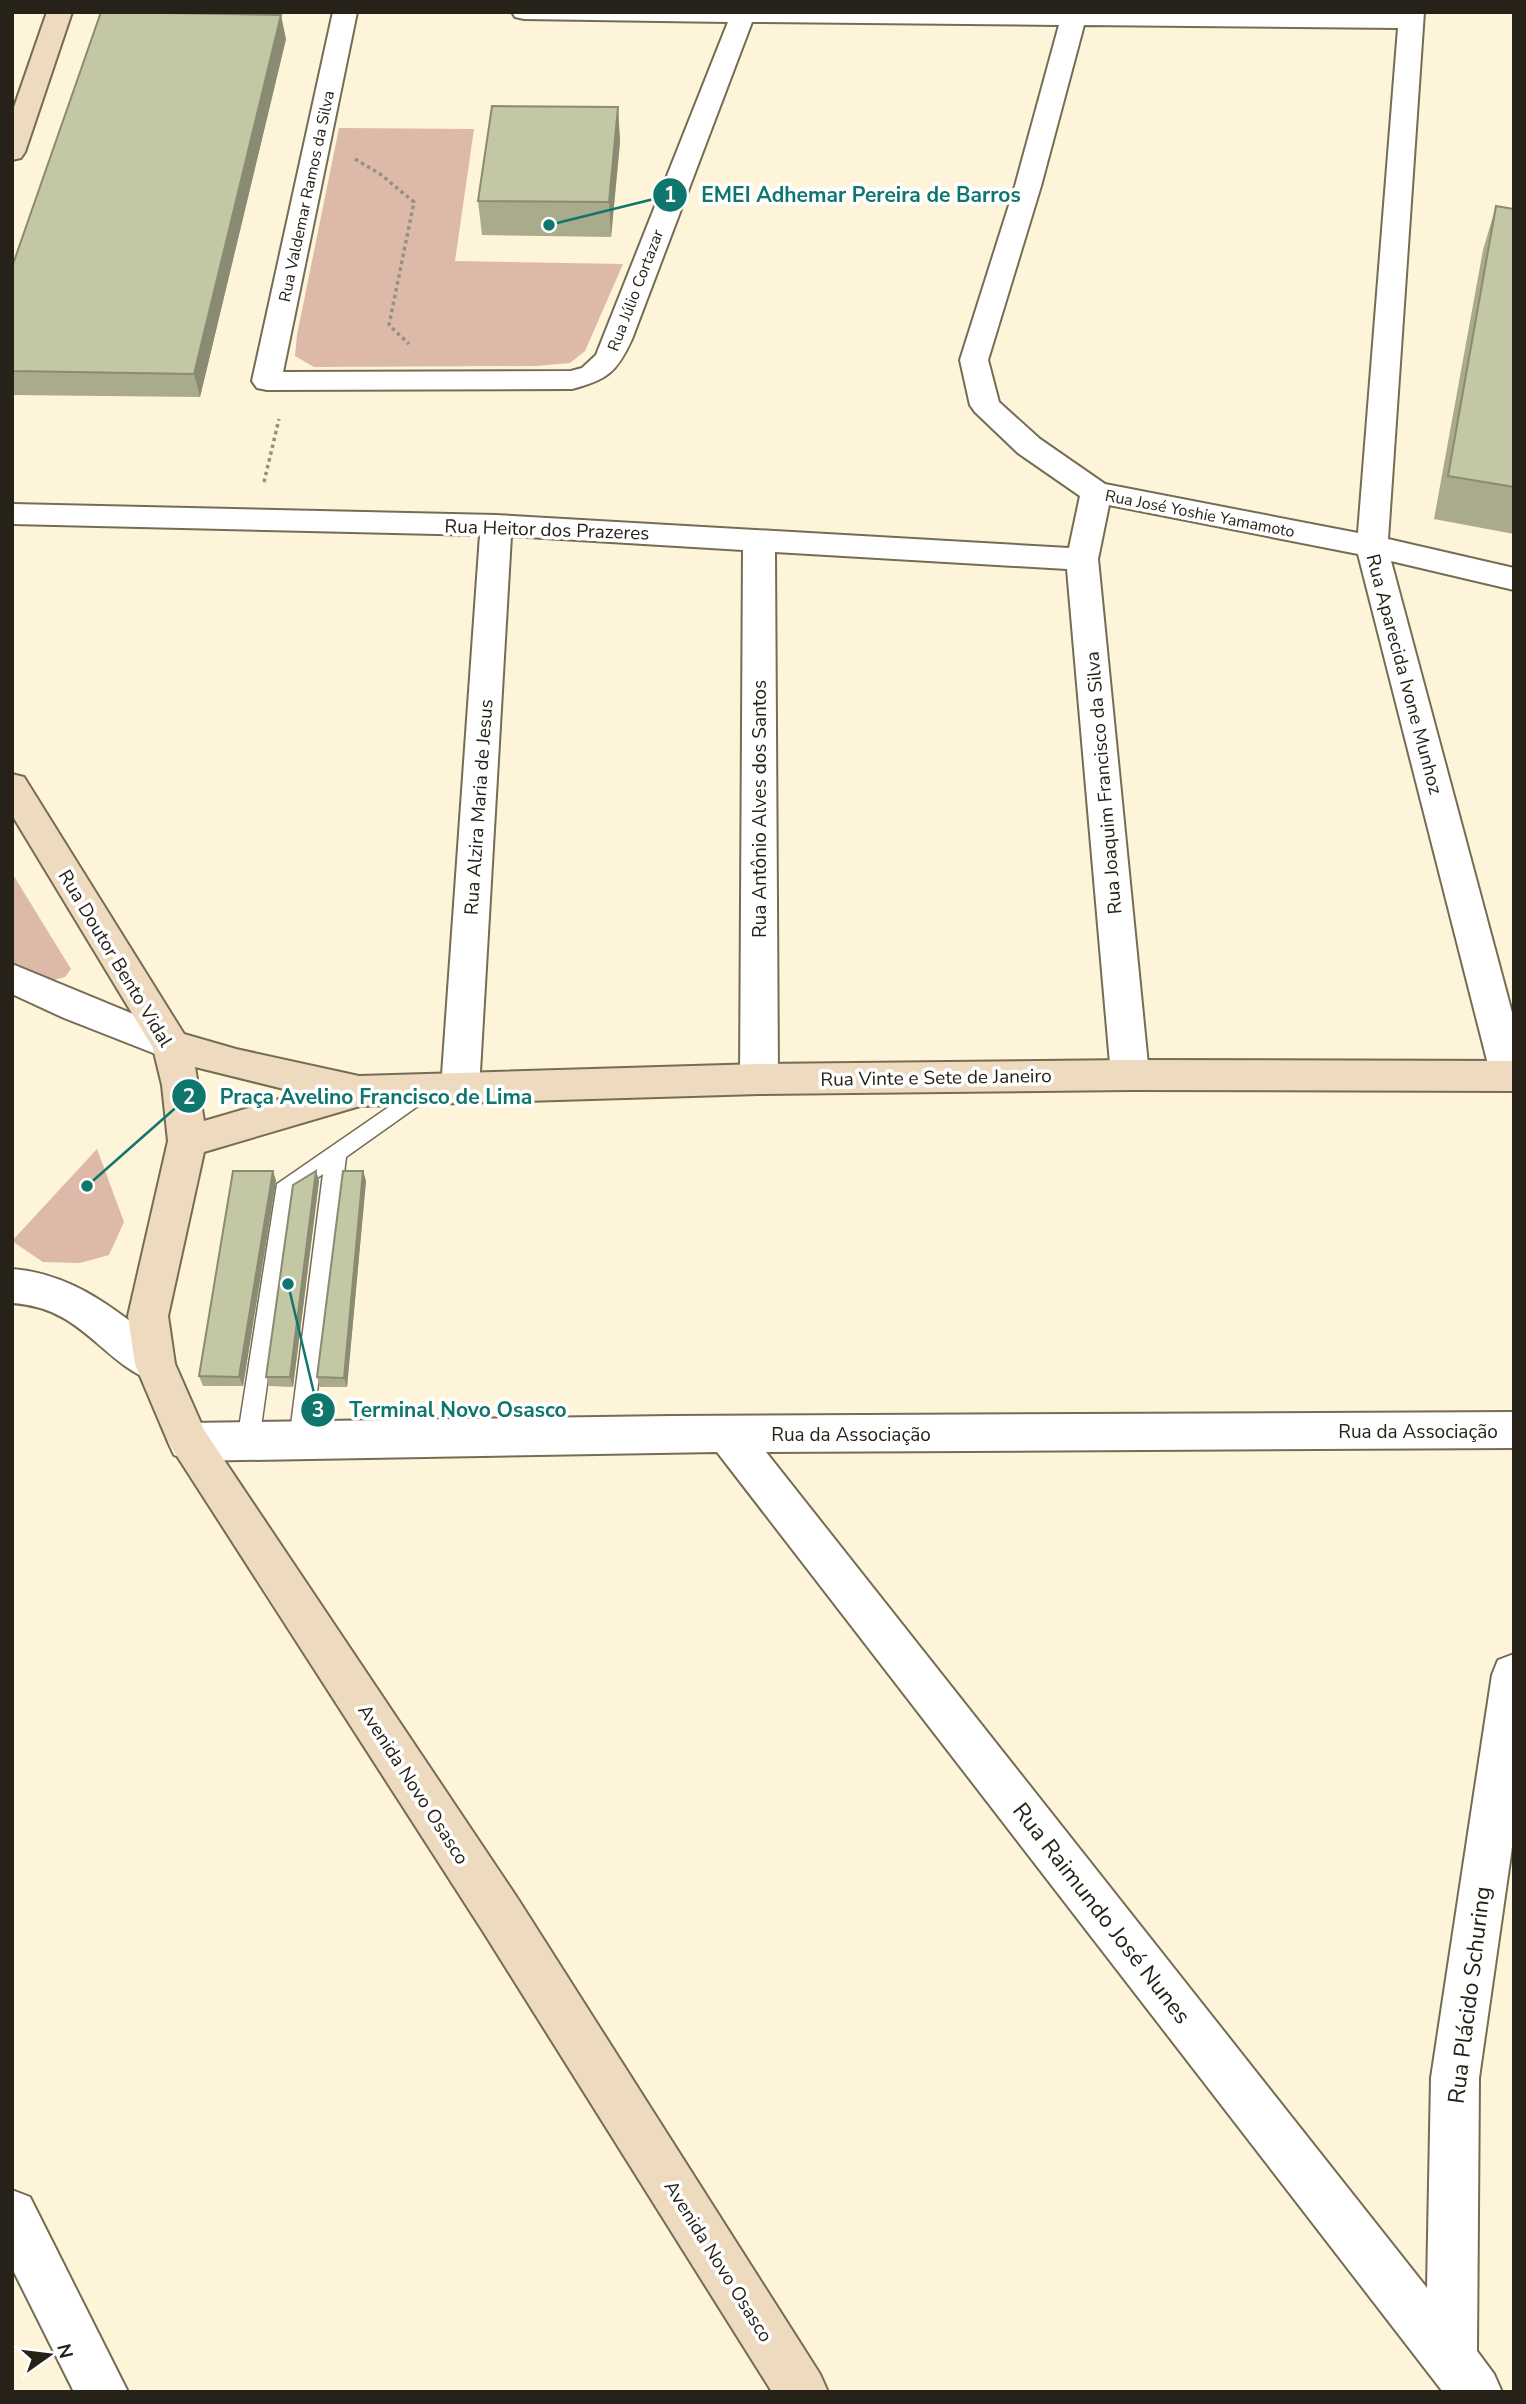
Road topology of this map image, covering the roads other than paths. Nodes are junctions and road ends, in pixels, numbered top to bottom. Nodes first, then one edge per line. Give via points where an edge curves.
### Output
1 (60, 12) edge
2 (345, 12) edge
3 (524, 12) edge
4 (539, 12) edge
5 (743, 14) junction
6 (815, 14) edge
7 (1074, 15) edge
8 (1412, 17) edge
9 (12, 152) edge
10 (267, 381) joint
11 (1097, 492) junction
12 (12, 514) edge
13 (496, 525) junction
14 (759, 539) junction
15 (1372, 546) junction
16 (1082, 559) junction
17 (1514, 579) edge
18 (12, 786) edge
19 (12, 978) edge
20 (171, 1045) junction
21 (1130, 1075) junction
22 (1512, 1076) edge
23 (759, 1079) junction
24 (443, 1089) junction
25 (359, 1091) junction
26 (187, 1141) junction
27 (336, 1153) junction
28 (12, 1286) edge
29 (155, 1364) junction
30 (1514, 1430) edge
31 (728, 1434) junction
32 (248, 1441) junction
33 (300, 1441) junction
34 (189, 1442) junction
35 (1514, 1675) edge
36 (12, 2215) edge
37 (1464, 2376) edge
38 (102, 2392) edge
39 (802, 2392) edge

1 - 9 main road
2 - 10 street, Rua Valdemar Ramos da Silva
3 - 4 street
4 - 5 street
5 - 6 street
5 - 10 street, Rua Júlio Cortazar via 608,360 592,374 572,380
6 - 7 street
7 - 8 street
7 - 11 street, Rua José Yoshie Yamamoto via 974,360 985,405 1029,446
8 - 15 street, Rua Aparecida Ivone Munhoz
11 - 15 street, Rua José Yoshie Yamamoto
11 - 16 street, Rua Joaquim Francisco da Silva
12 - 13 street, Rua Heitor dos Prazeres
13 - 14 street, Rua Heitor dos Prazeres
13 - 24 street, Rua Alzira Maria de Jesus
14 - 16 street, Rua Heitor dos Prazeres
14 - 23 street, Rua Antônio Alves dos Santos
15 - 17 street, Rua José Yoshie Yamamoto
15 - 22 street, Rua Aparecida Ivone Munhoz
16 - 21 street, Rua Joaquim Francisco da Silva
18 - 20 main road, Rua Doutor Bento Vidal
19 - 20 street
20 - 25 main road, Rua Vinte e Sete de Janeiro
20 - 26 main road, Rua Doutor Bento Vidal
21 - 22 main road, Rua Vinte e Sete de Janeiro
21 - 23 main road, Rua Vinte e Sete de Janeiro
23 - 24 main road, Rua Vinte e Sete de Janeiro
24 - 25 main road, Rua Vinte e Sete de Janeiro
24 - 27 lane
25 - 26 main road, Rua Vinte e Sete de Janeiro
26 - 29 main road, Avenida Novo Osasco via 148,1317
27 - 32 lane via 284,1190
27 - 33 lane
28 - 29 street via 31,1285 67,1297
29 - 34 main road, Avenida Novo Osasco
30 - 31 street, Rua da Associação
31 - 33 street, Rua da Associação
31 - 37 street, Rua Raimundo José Nunes
32 - 33 street, Rua da Associação
32 - 34 street, Rua da Associação
34 - 39 main road, Avenida Novo Osasco via 501,1916
35 - 37 street, Rua Plácido Schuring via 1455,2078
36 - 38 street

